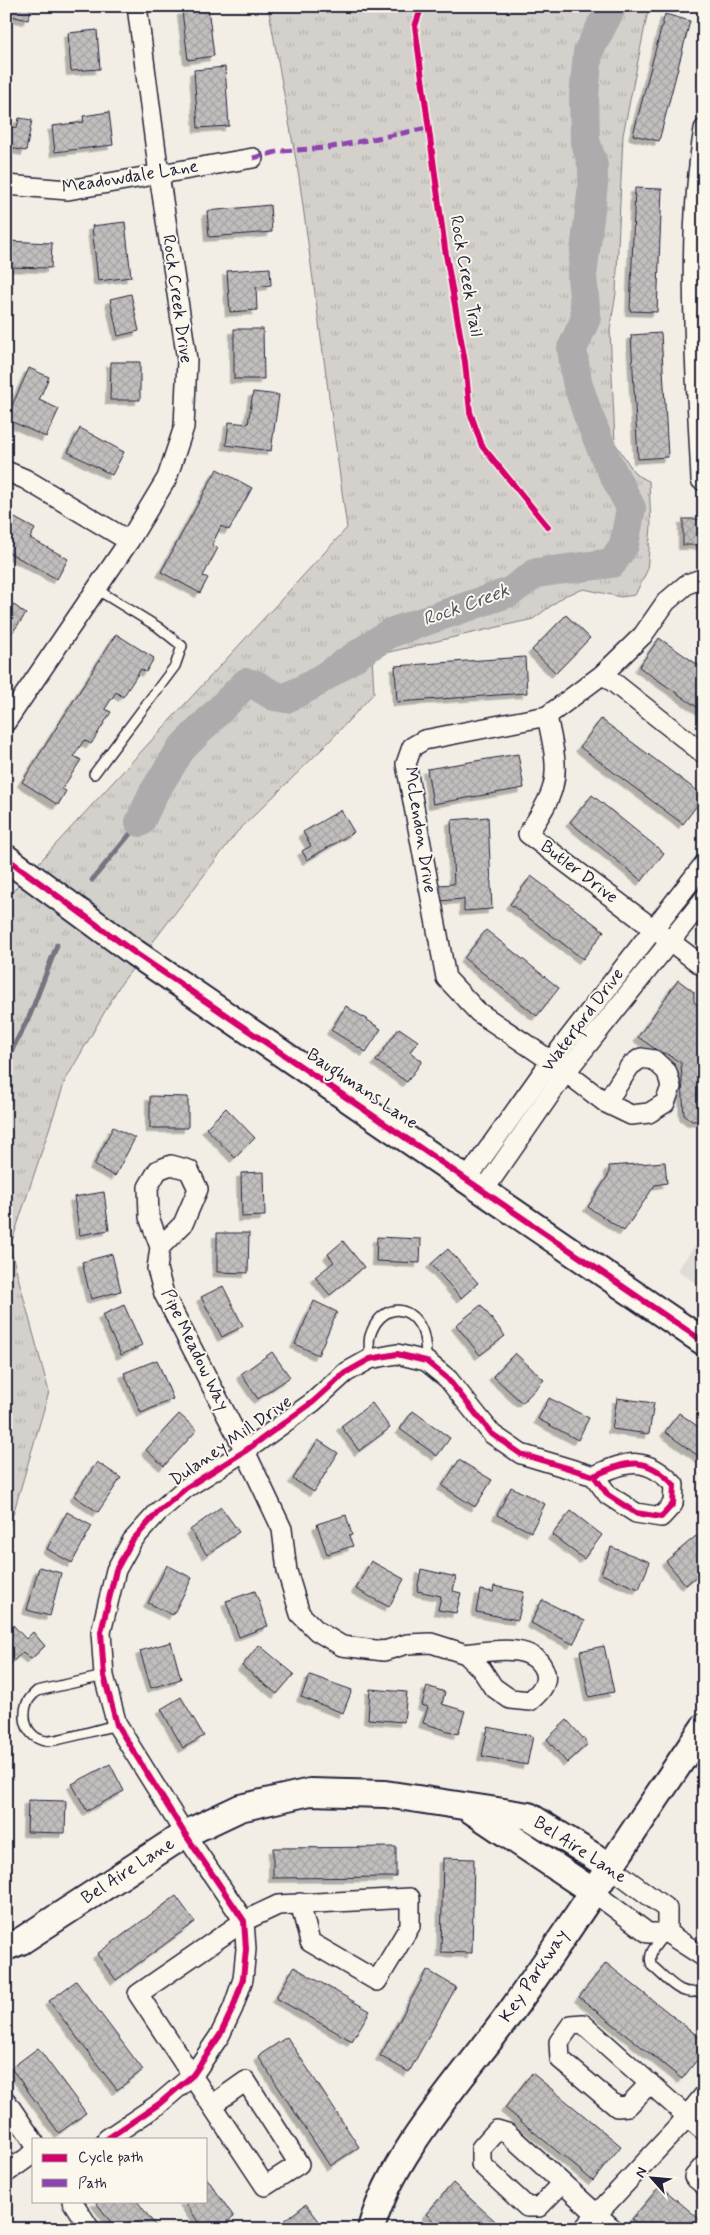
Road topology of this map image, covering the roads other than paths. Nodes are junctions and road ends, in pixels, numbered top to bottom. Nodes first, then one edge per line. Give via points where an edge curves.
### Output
1 (137, 6) edge
2 (704, 129) edge
3 (253, 158) dead end
4 (159, 174) junction
5 (700, 175) edge
6 (6, 185) edge
7 (6, 471) edge
8 (704, 480) edge
9 (129, 541) junction
10 (704, 578) edge
11 (96, 589) junction
12 (603, 674) junction
13 (547, 716) junction
14 (6, 722) edge
15 (704, 754) edge
16 (94, 774) dead end
17 (6, 858) edge
18 (704, 864) edge
19 (704, 899) edge
20 (653, 928) junction
21 (668, 942) junction
22 (704, 967) edge
23 (558, 1067) junction
24 (606, 1103) dead end
25 (476, 1185) junction
26 (160, 1247) dead end
27 (704, 1342) edge
28 (370, 1359) junction
29 (426, 1361) junction
30 (245, 1450) junction
31 (594, 1476) dead end
32 (466, 1654) dead end
33 (104, 1676) junction
34 (116, 1725) junction
35 (704, 1727) edge
36 (462, 1804) junction
37 (185, 1834) junction
38 (609, 1866) junction
39 (592, 1891) junction
40 (300, 1903) junction
41 (244, 1921) junction
42 (667, 1933) junction
43 (6, 1947) edge
44 (704, 1957) edge
45 (704, 1989) edge
46 (193, 2075) junction
47 (650, 2083) junction
48 (704, 2095) edge
49 (6, 2101) edge
50 (212, 2105) junction
51 (687, 2117) junction
52 (704, 2131) edge
53 (108, 2138) edge
54 (32, 2139) edge
55 (32, 2154) edge
56 (704, 2165) edge
57 (6, 2173) edge
58 (561, 2184) dead end
59 (704, 2185) edge
60 (73, 2202) edge
61 (596, 2214) junction
62 (90, 2229) edge
63 (371, 2229) edge
64 (583, 2229) edge
65 (613, 2229) edge

1 - 4 street, Rock Creek Drive
2 - 5 street
3 - 4 street, Meadowdale Lane
4 - 6 street, Meadowdale Lane via 68,190
4 - 9 street, Rock Creek Drive via 188,360 184,427 167,478
5 - 8 street via 694,327 701,480
7 - 9 street
9 - 11 street, Rock Creek Drive
10 - 12 street, McLendon Drive via 687,584 666,602 643,635
11 - 14 street, Rock Creek Drive
11 - 16 lane via 158,627 182,646 175,666
12 - 13 street, McLendon Drive
12 - 15 street
13 - 20 street, Butler Drive via 554,785 528,834
13 - 23 street, McLendon Drive via 424,740 412,747 406,764 446,978 478,1012
17 - 25 street, Baughmans Lane via 135,953
18 - 20 street, Waterford Drive
19 - 21 street, Waterford Drive
20 - 21 street, Butler Drive
20 - 23 street, Waterford Drive
21 - 22 street, Butler Drive
21 - 23 street, Waterford Drive
23 - 24 street, McLendon Drive
23 - 25 street, Waterford Drive
25 - 27 street, Baughmans Lane
26 - 30 street, Pipe Meadow Way via 157,1269 164,1294
28 - 29 street, Dulaney Mill Drive via 397,1354
28 - 29 lane via 370,1336 380,1316 394,1309 409,1313 422,1330
28 - 30 street, Dulaney Mill Drive via 345,1373 313,1402
29 - 31 street, Dulaney Mill Drive via 448,1379 492,1434 521,1454
30 - 32 street, Pipe Meadow Way via 282,1529 287,1571 300,1614 318,1631 342,1646 361,1650 384,1651 406,1644 431,1643
30 - 33 street, Dulaney Mill Drive via 186,1488 132,1541 116,1570 107,1603 102,1632
33 - 34 street, Dulaney Mill Drive
33 - 34 lane via 37,1690 25,1707 25,1720 34,1737 48,1741
34 - 37 street, Dulaney Mill Drive
35 - 38 street, Key Parkway
36 - 37 street, Bel Aire Lane via 385,1794 310,1792 240,1808
36 - 38 street, Bel Aire Lane via 529,1816
36 - 39 street, Bel Aire Lane
37 - 41 street, Dulaney Mill Drive
37 - 43 street, Bel Aire Lane via 21,1941
38 - 39 street, Key Parkway
38 - 42 street, Bel Aire Lane via 667,1909
39 - 42 street, Bel Aire Lane via 648,1933
39 - 63 street, Key Parkway via 510,2012 406,2155 388,2185
40 - 40 street via 310,1942 377,1981 410,1926 410,1898
40 - 41 street via 278,1905
41 - 46 street via 243,1979 220,2035
41 - 46 street via 138,1994
42 - 44 street, Bel Aire Lane
42 - 45 lane via 651,1953 652,1966 683,1992 691,1994
46 - 50 street
46 - 53 street via 159,2104
47 - 47 street via 583,2024 572,2025 559,2042 560,2059 617,2107 628,2106
47 - 51 street
48 - 51 street
49 - 54 street
50 - 50 street via 246,2081 299,2164 266,2186
51 - 52 street
51 - 61 street
55 - 57 street
56 - 59 street via 694,2177
58 - 61 street
60 - 62 street
61 - 64 street
61 - 65 street

